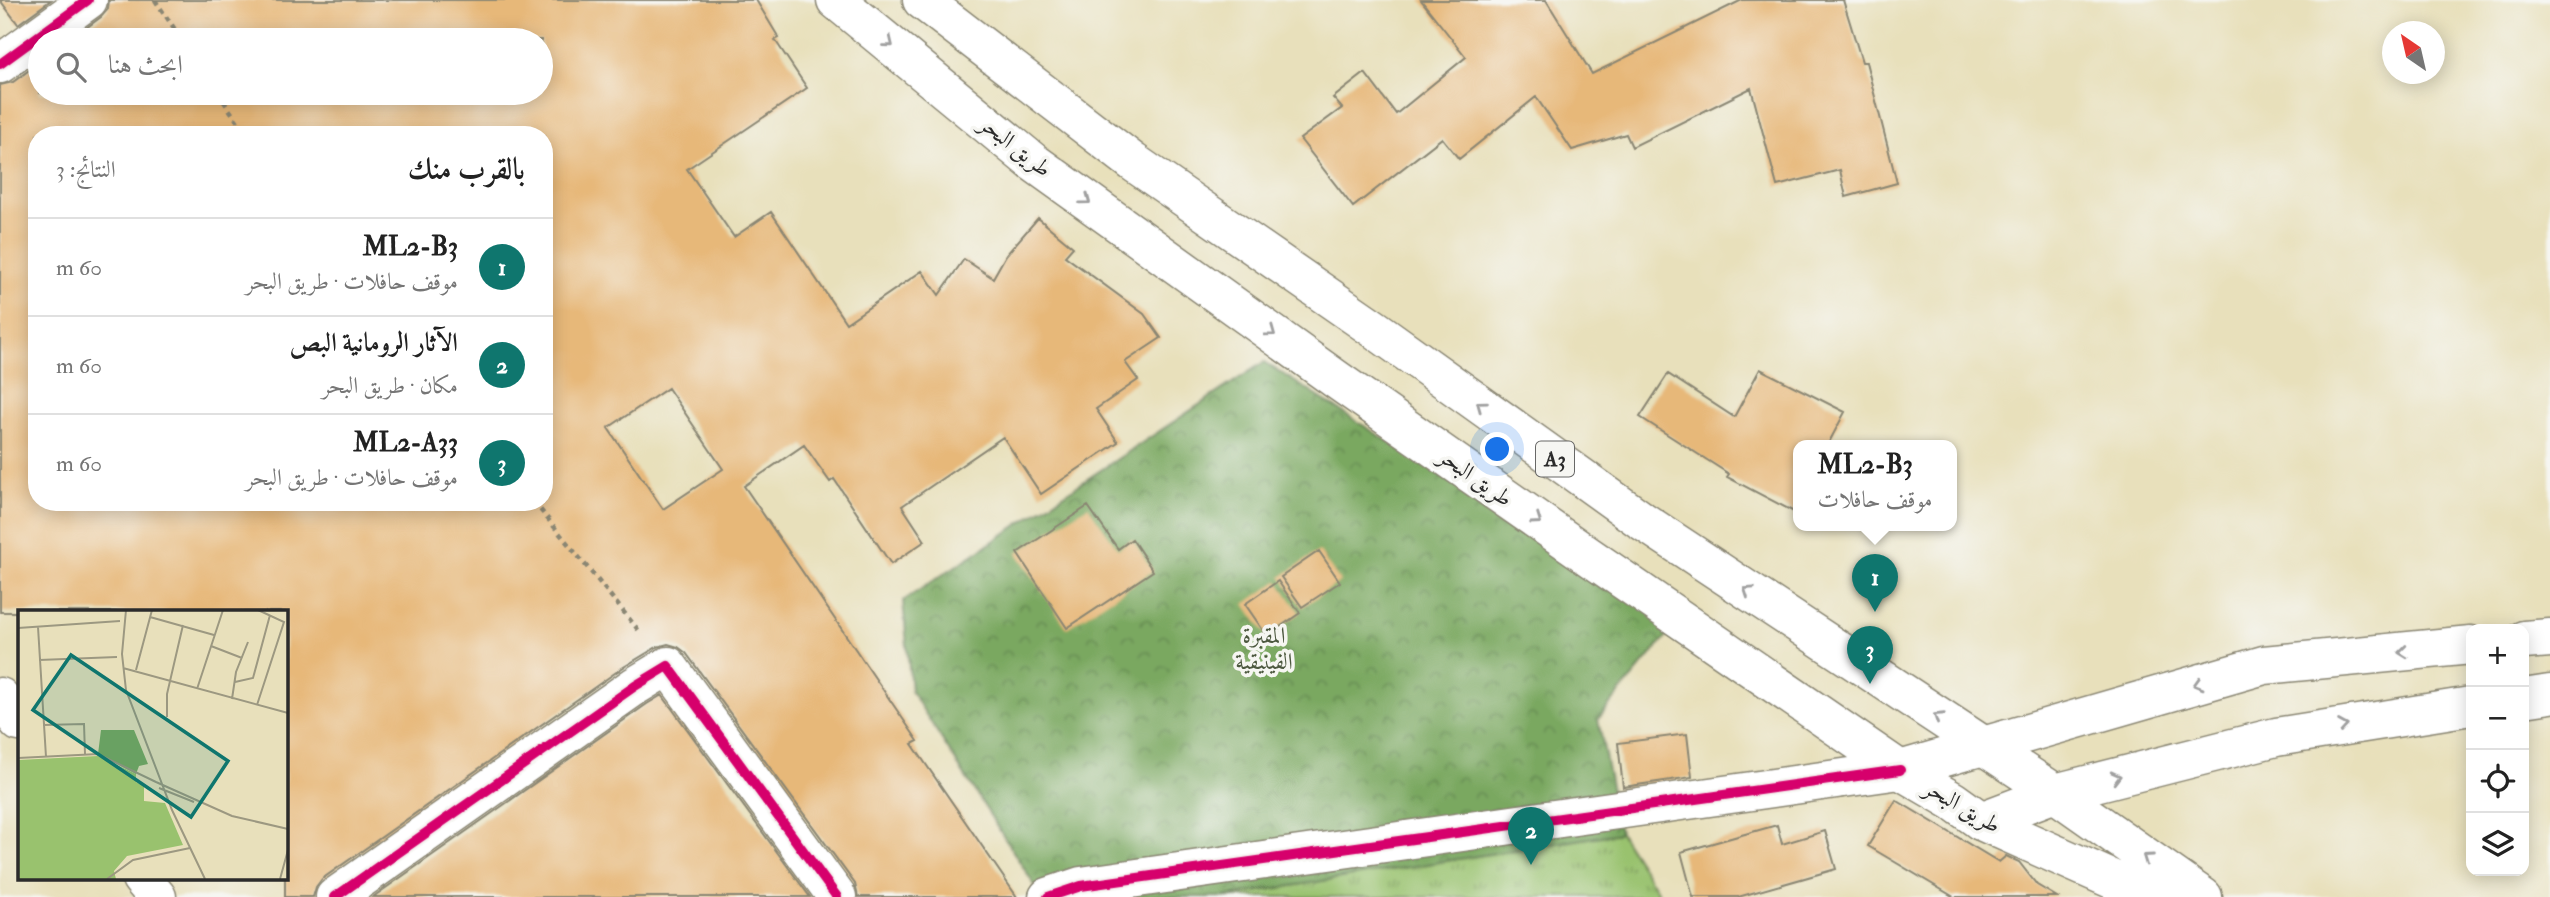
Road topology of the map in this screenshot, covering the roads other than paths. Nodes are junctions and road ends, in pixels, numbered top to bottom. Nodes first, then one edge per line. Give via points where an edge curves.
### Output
1 (88, 0) edge
2 (836, 0) edge
3 (922, 0) edge
4 (50, 28) edge
5 (28, 44) edge
6 (0, 64) edge
7 (2550, 638) edge
8 (2529, 640) edge
9 (2466, 645) edge
10 (2550, 694) edge
11 (0, 697) edge
12 (2529, 697) edge
13 (2466, 707) edge
14 (18, 721) edge
15 (1983, 746) junction
16 (1900, 769) junction
17 (2055, 793) junction
18 (1981, 821) junction
19 (143, 880) edge
20 (157, 897) edge
21 (335, 897) edge
22 (837, 897) edge
23 (1048, 897) edge
24 (2152, 897) edge
25 (2203, 897) edge

1 - 4 main road
2 -> 16 main road, طريق البحر via 1067,186 1553,531
15 -> 3 main road, A3 via 1641,520 1133,162
5 - 6 main road
7 - 8 main road
9 -> 15 main road via 2264,665
10 - 12 main road
11 - 14 main road
17 -> 13 main road via 2276,737
15 - 16 main road
15 - 17 main road, A3
16 - 18 main road, طريق البحر
16 - 23 main road via 1082,886
17 - 18 main road
25 -> 17 main road, A3
18 - 24 main road, طريق البحر
19 - 20 main road
21 - 22 main road via 668,666

